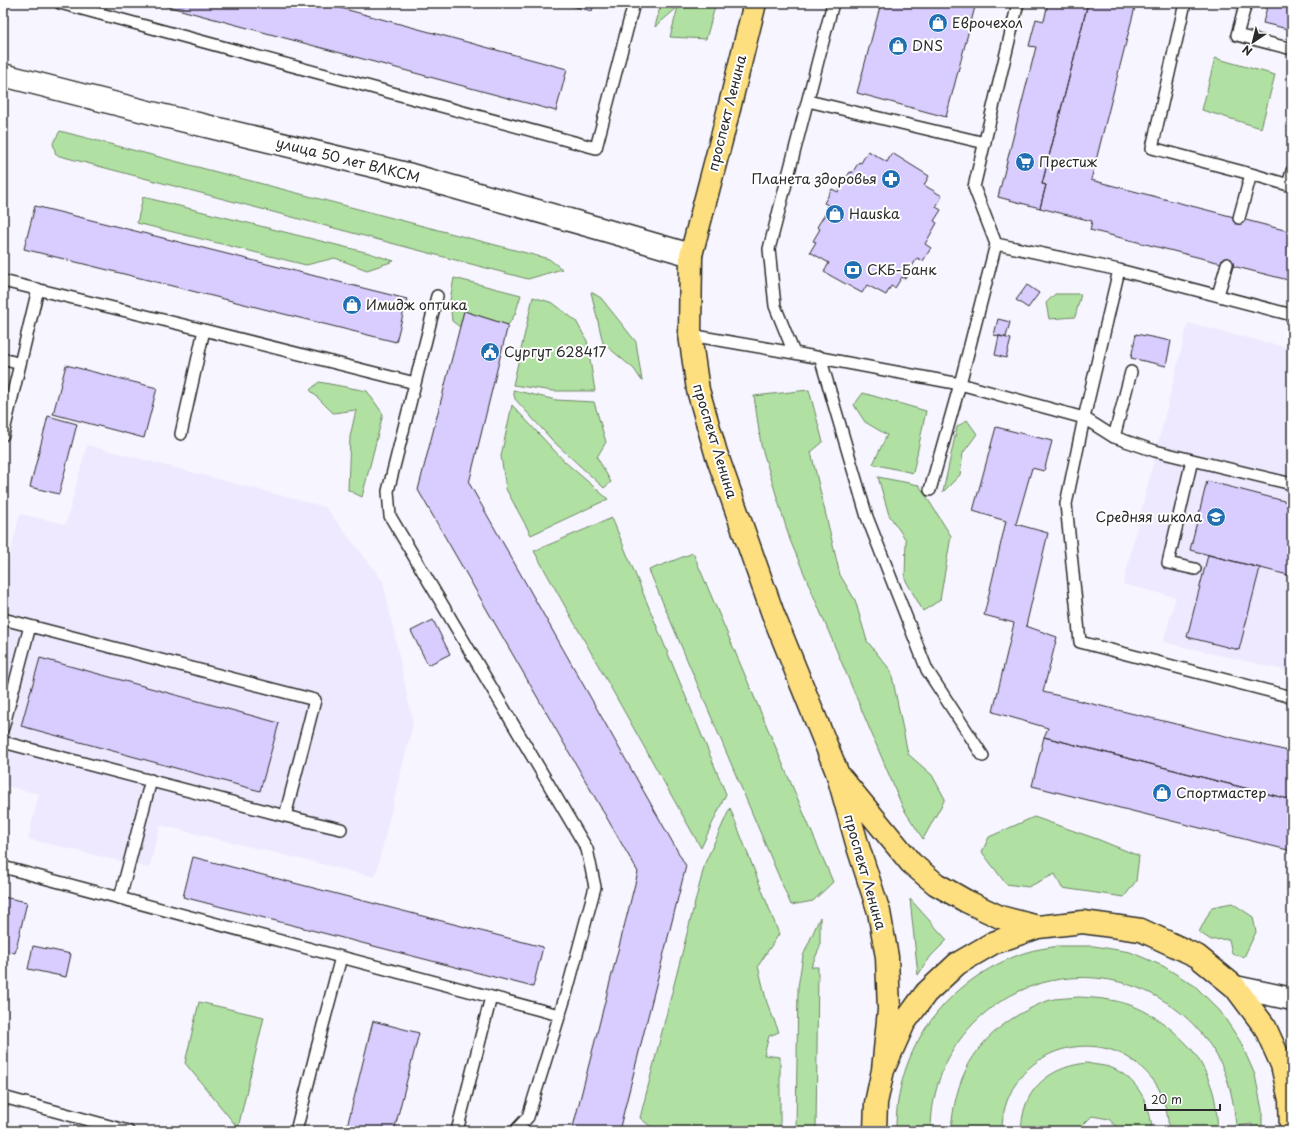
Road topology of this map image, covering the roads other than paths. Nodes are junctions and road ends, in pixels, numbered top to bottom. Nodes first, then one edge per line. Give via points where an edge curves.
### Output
1 (60, 3) edge
2 (634, 3) edge
3 (755, 3) edge
4 (833, 3) edge
5 (1018, 3) edge
6 (1184, 3) edge
7 (1246, 3) edge
8 (1292, 50) edge
9 (3, 75) edge
10 (808, 101) junction
11 (985, 143) junction
12 (1292, 172) edge
13 (1251, 174) junction
14 (1290, 186) edge
15 (1239, 218) dead end
16 (996, 244) junction
17 (690, 255) junction
18 (1227, 264) dead end
19 (1119, 270) junction
20 (3, 281) edge
21 (38, 289) junction
22 (1218, 295) junction
23 (437, 296) dead end
24 (1292, 315) edge
25 (204, 330) junction
26 (690, 335) junction
27 (794, 352) junction
28 (820, 357) junction
29 (3, 360) edge
30 (20, 364) junction
31 (1131, 372) dead end
32 (415, 382) junction
33 (960, 384) junction
34 (1084, 418) junction
35 (181, 434) dead end
36 (3, 435) edge
37 (1114, 437) junction
38 (1192, 460) junction
39 (1292, 484) edge
40 (930, 490) dead end
41 (1195, 569) dead end
42 (3, 619) edge
43 (30, 626) junction
44 (1292, 697) edge
45 (3, 728) edge
46 (3, 742) edge
47 (983, 756) dead end
48 (837, 772) junction
49 (151, 780) junction
50 (285, 816) junction
51 (341, 829) dead end
52 (3, 867) edge
53 (120, 898) junction
54 (1038, 927) junction
55 (341, 957) junction
56 (1235, 987) junction
57 (491, 997) junction
58 (1292, 999) edge
59 (559, 1015) junction
60 (883, 1070) junction
61 (3, 1097) edge
62 (128, 1131) edge
63 (296, 1131) edge
64 (457, 1131) edge
65 (515, 1131) edge
66 (875, 1131) edge
67 (1291, 1131) edge

1 - 2 lane via 596,148
3 - 17 main road, проспект Ленина
4 - 10 lane
5 - 11 lane
6 - 13 lane via 1152,148
7 - 8 lane via 1237,35
9 - 17 main road, улица 50 лет ВЛКСМ via 411,175
10 - 11 lane
10 - 27 lane via 769,249 775,306
11 - 16 lane via 974,187
12 - 14 lane
13 - 14 lane
13 - 15 lane
16 - 19 lane
16 - 33 lane
17 - 26 main road, проспект Ленина
18 - 22 lane
19 - 22 lane
19 - 34 lane
20 - 21 lane
21 - 25 lane
21 - 30 lane
22 - 24 lane
23 - 32 lane
25 - 32 lane
25 - 35 lane
26 - 27 lane
26 - 48 main road, проспект Ленина via 698,390 716,454 773,614
27 - 28 lane
28 - 33 lane
28 - 47 lane via 867,517 927,670
29 - 30 lane
30 - 36 lane
31 - 37 lane
32 - 59 lane via 388,491 390,516 587,849 596,887
33 - 34 lane
33 - 40 lane
34 - 37 lane
34 - 44 lane via 1066,504 1080,642
37 - 38 lane
38 - 39 lane
38 - 41 lane via 1168,563
42 - 43 lane
43 - 45 lane
43 - 50 lane via 315,700
46 - 49 lane
48 - 54 main road, проспект Ленина via 911,863 936,884 1000,916
48 - 60 main road, проспект Ленина via 879,912 886,957 888,1010
49 - 50 lane
49 - 53 lane
50 - 51 lane
52 - 53 lane
53 - 55 lane
54 - 56 main road via 1083,922 1141,930 1197,956
54 - 60 main road via 993,943 957,964 926,993 904,1023
55 - 57 lane
55 - 63 lane
56 - 58 main road
56 - 67 main road via 1265,1027 1282,1065 1290,1100
57 - 59 lane
57 - 64 lane
59 - 65 lane via 528,1117
60 - 66 main road via 876,1102
61 - 62 lane

